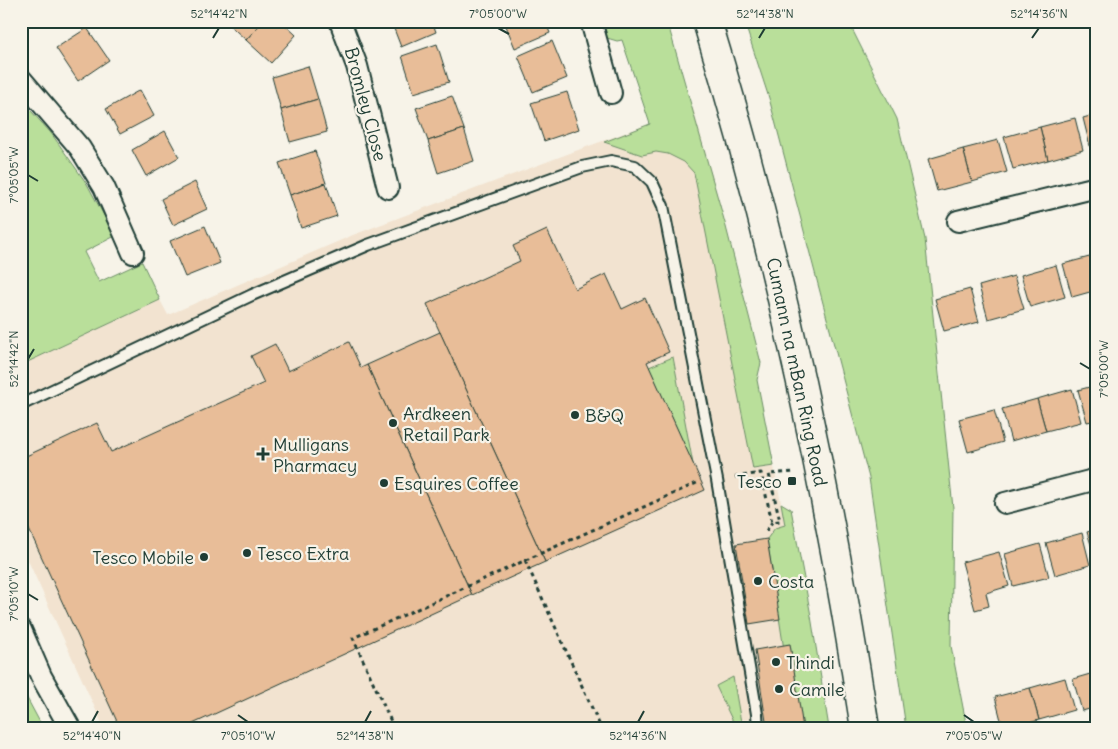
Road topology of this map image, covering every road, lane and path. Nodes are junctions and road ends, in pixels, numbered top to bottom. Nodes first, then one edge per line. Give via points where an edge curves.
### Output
1 (340, 21) edge
2 (591, 21) edge
3 (707, 21) edge
4 (21, 79) edge
5 (611, 93) dead end
6 (388, 188) dead end
7 (1097, 188) edge
8 (958, 221) dead end
9 (133, 253) dead end
10 (25, 403) dead end
11 (770, 474) dead end
12 (1097, 479) edge
13 (717, 480) junction
14 (1005, 503) dead end
15 (772, 522) junction
16 (766, 530) dead end
17 (525, 560) junction
18 (21, 630) edge
19 (70, 728) edge
20 (394, 728) edge
21 (602, 728) edge
22 (758, 728) edge
23 (864, 728) edge

1 - 6 street, Bromley Close via 357,66
2 - 5 street
3 - 23 main road, Cumann na mBan Ring Road via 764,224 820,470
4 - 9 street via 80,148 104,186
7 - 8 street
10 - 13 lane via 252,295 368,245 582,167 611,161 634,166 652,182 663,206
11 - 15 path via 780,521
12 - 14 street
13 - 15 path via 761,473
13 - 17 path via 695,483
13 - 22 lane
15 - 16 path
17 - 20 path via 353,638
17 - 21 path
18 - 19 street via 41,676

